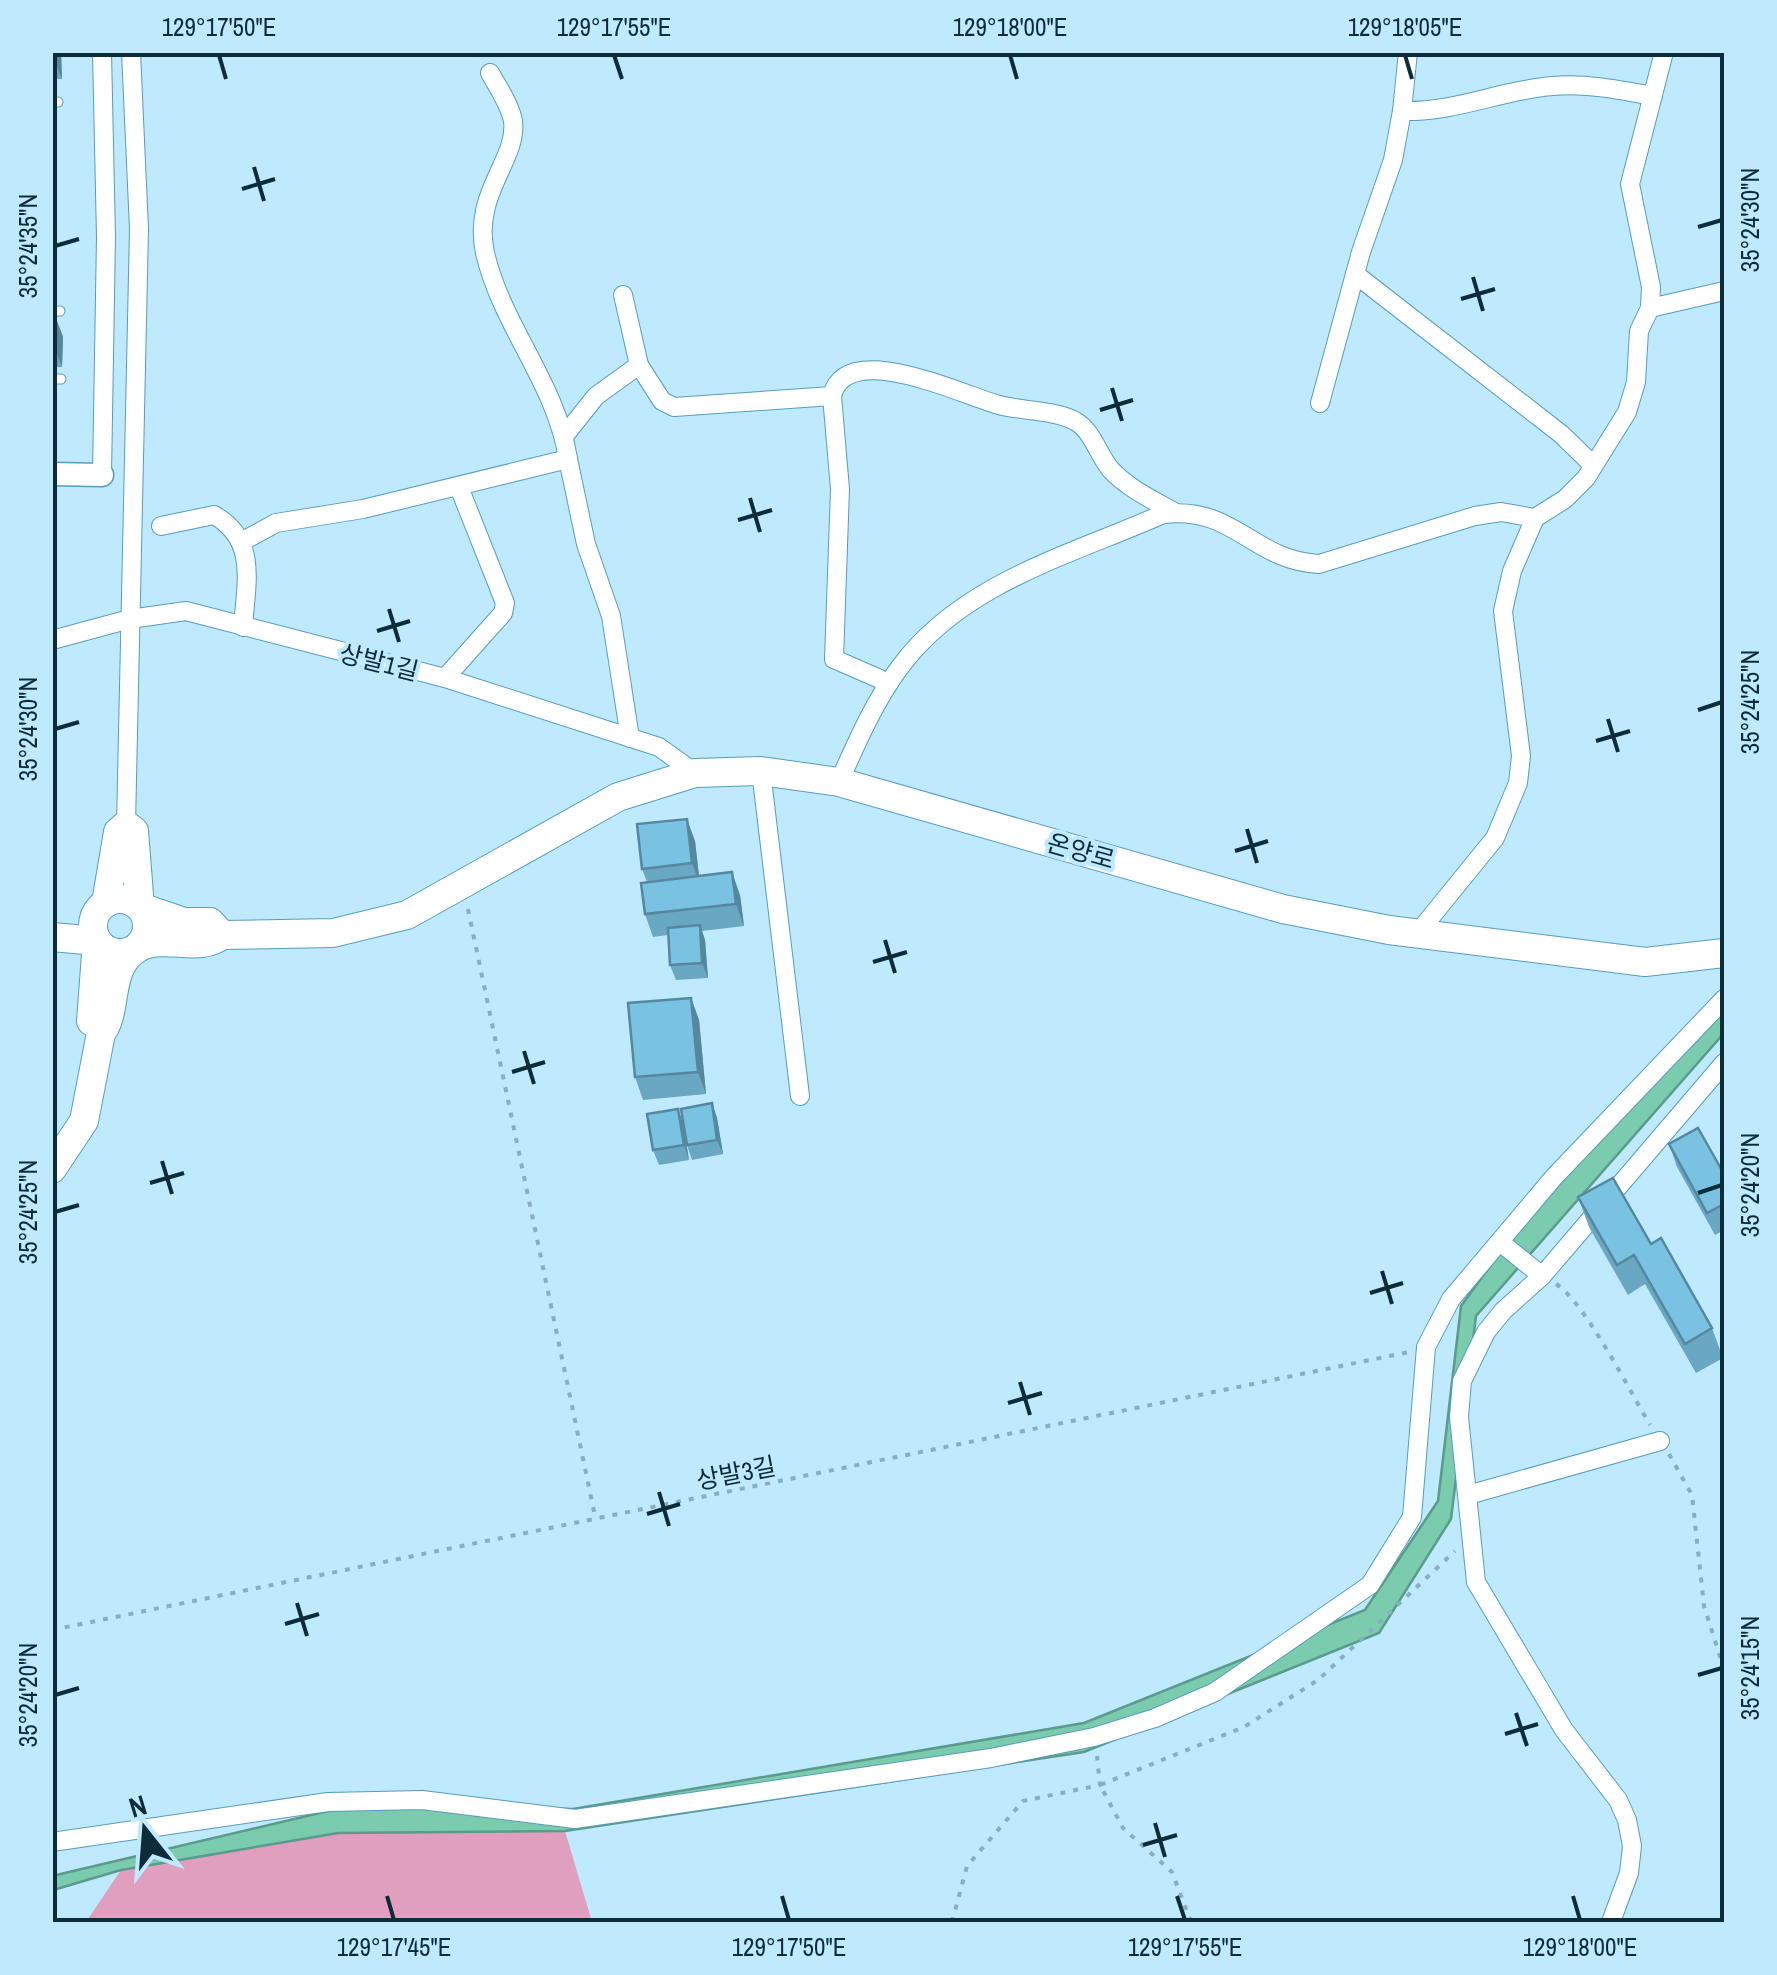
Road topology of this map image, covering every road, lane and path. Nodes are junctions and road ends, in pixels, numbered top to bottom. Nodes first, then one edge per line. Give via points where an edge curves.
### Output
1 (102, 52) edge
2 (130, 52) edge
3 (1408, 52) edge
4 (1664, 52) edge
5 (490, 73) dead end
6 (1653, 96) junction
7 (1402, 112) junction
8 (1355, 274) junction
9 (1724, 291) edge
10 (623, 295) dead end
11 (1650, 308) junction
12 (639, 365) junction
13 (832, 396) junction
14 (1320, 403) dead end
15 (564, 435) junction
16 (568, 459) junction
17 (1594, 466) junction
18 (52, 474) edge
19 (102, 475) joint
20 (458, 488) junction
21 (1176, 513) junction
22 (1535, 518) junction
23 (161, 526) dead end
24 (243, 541) junction
25 (130, 618) junction
26 (243, 627) junction
27 (52, 640) edge
28 (445, 678) junction
29 (890, 683) junction
30 (630, 738) junction
31 (760, 771) junction
32 (695, 773) junction
33 (838, 782) junction
34 (126, 825) junction
35 (463, 885) junction
36 (102, 905) junction
37 (140, 907) junction
38 (52, 928) edge
39 (1417, 934) junction
40 (222, 935) junction
41 (52, 937) edge
42 (96, 940) junction
43 (52, 946) edge
44 (136, 949) junction
45 (1724, 953) edge
46 (92, 982) junction
47 (1724, 999) edge
48 (101, 1033) junction
49 (1724, 1064) edge
50 (800, 1096) dead end
51 (52, 1168) edge
52 (1504, 1246) junction
53 (1536, 1273) junction
54 (1426, 1347) junction
55 (1660, 1442) dead end
56 (1468, 1495) junction
57 (596, 1519) junction
58 (1472, 1534) junction
59 (52, 1630) edge
60 (1095, 1742) dead end
61 (1100, 1785) junction
62 (52, 1842) edge
63 (952, 1922) edge
64 (1191, 1922) edge
65 (1612, 1922) edge

1 - 19 street
2 - 25 street via 138,229
3 - 7 street
4 - 6 street
5 - 15 street via 513,122 511,143 487,194 484,250
6 - 7 street via 1550,86 1468,106
6 - 11 street via 1630,184
7 - 8 street
8 - 14 street
8 - 17 street
9 - 11 street
10 - 12 street
11 - 17 street via 1639,331 1627,412
12 - 13 street via 674,408
12 - 15 street via 596,396
13 - 21 street via 844,374 888,372 1073,420 1124,483
13 - 29 street via 840,489 834,659
15 - 16 street
16 - 20 street
16 - 30 street via 614,630
17 - 22 street
18 - 19 street
20 - 24 street via 276,523
20 - 28 street via 505,603
21 - 22 street via 1216,517 1265,550 1319,564 1474,516 1518,512
21 - 29 street via 1000,582 934,632
22 - 39 street via 1503,611 1521,756 1518,783 1495,838
23 - 24 street via 214,514
24 - 26 street
25 - 26 street, 상발1길 via 186,611
25 - 27 street, 상발1길
25 - 34 street
26 - 28 street, 상발1길
28 - 30 street, 상발1길
29 - 33 street
30 - 32 street, 상발1길 via 659,747
31 - 32 main road, 온양로
31 - 33 main road, 온양로
31 - 50 street
32 - 35 main road, 온양로 via 618,797
33 - 39 main road, 온양로 via 1282,909
34 - 36 main road via 118,832
34 - 37 main road via 134,831
35 - 40 main road, 온양로 via 407,916 374,925
35 - 57 path
36 - 37 main road via 123,899
36 - 38 main road
36 - 42 main road via 92,924
37 - 40 main road via 184,922 210,922
37 - 44 main road via 148,924
39 - 45 main road, 온양로 via 1645,962
40 - 44 main road via 212,943
41 - 42 main road
42 - 44 main road via 118,954
42 - 46 main road
43 - 46 main road via 80,964
44 - 48 main road via 115,980
46 - 48 main road via 91,1026
47 - 52 street via 1554,1177
48 - 51 main road via 84,1121
49 - 53 street
52 - 53 street
52 - 54 street via 1450,1299
53 - 56 street via 1486,1332 1462,1380
54 - 57 path, 상발3길
54 - 62 street via 1412,1517 1370,1585 1215,1692 1155,1718 991,1758 576,1819 422,1800 328,1802
55 - 56 street
56 - 58 street
57 - 59 path, 상발3길
58 - 61 path via 1318,1680 1244,1727
58 - 65 street via 1476,1582 1627,1820 1629,1872
60 - 61 path
61 - 63 path via 1023,1801 967,1866
61 - 64 path via 1124,1828 1172,1872

